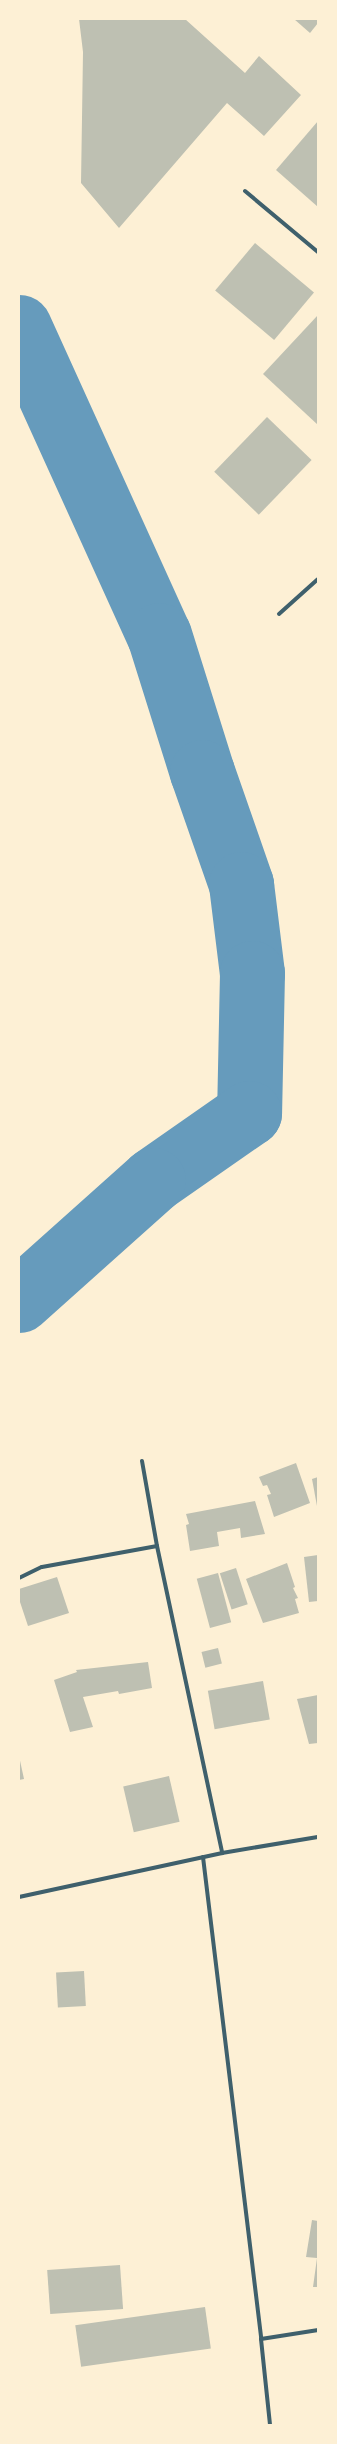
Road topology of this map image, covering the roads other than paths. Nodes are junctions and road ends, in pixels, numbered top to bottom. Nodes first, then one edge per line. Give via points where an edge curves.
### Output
1 (245, 191) dead end
2 (318, 252) edge
3 (318, 579) edge
4 (279, 614) dead end
5 (142, 1461) dead end
6 (157, 1546) junction
7 (19, 1578) edge
8 (318, 1837) edge
9 (222, 1853) junction
10 (203, 1857) junction
11 (19, 1897) edge
12 (318, 2330) edge
13 (261, 2339) junction
14 (270, 2425) edge

1 - 2 street
3 - 4 street
5 - 6 street
6 - 7 street via 42,1567
6 - 9 street
8 - 9 street
9 - 10 street
10 - 11 street
10 - 13 street
12 - 13 street
13 - 14 street

